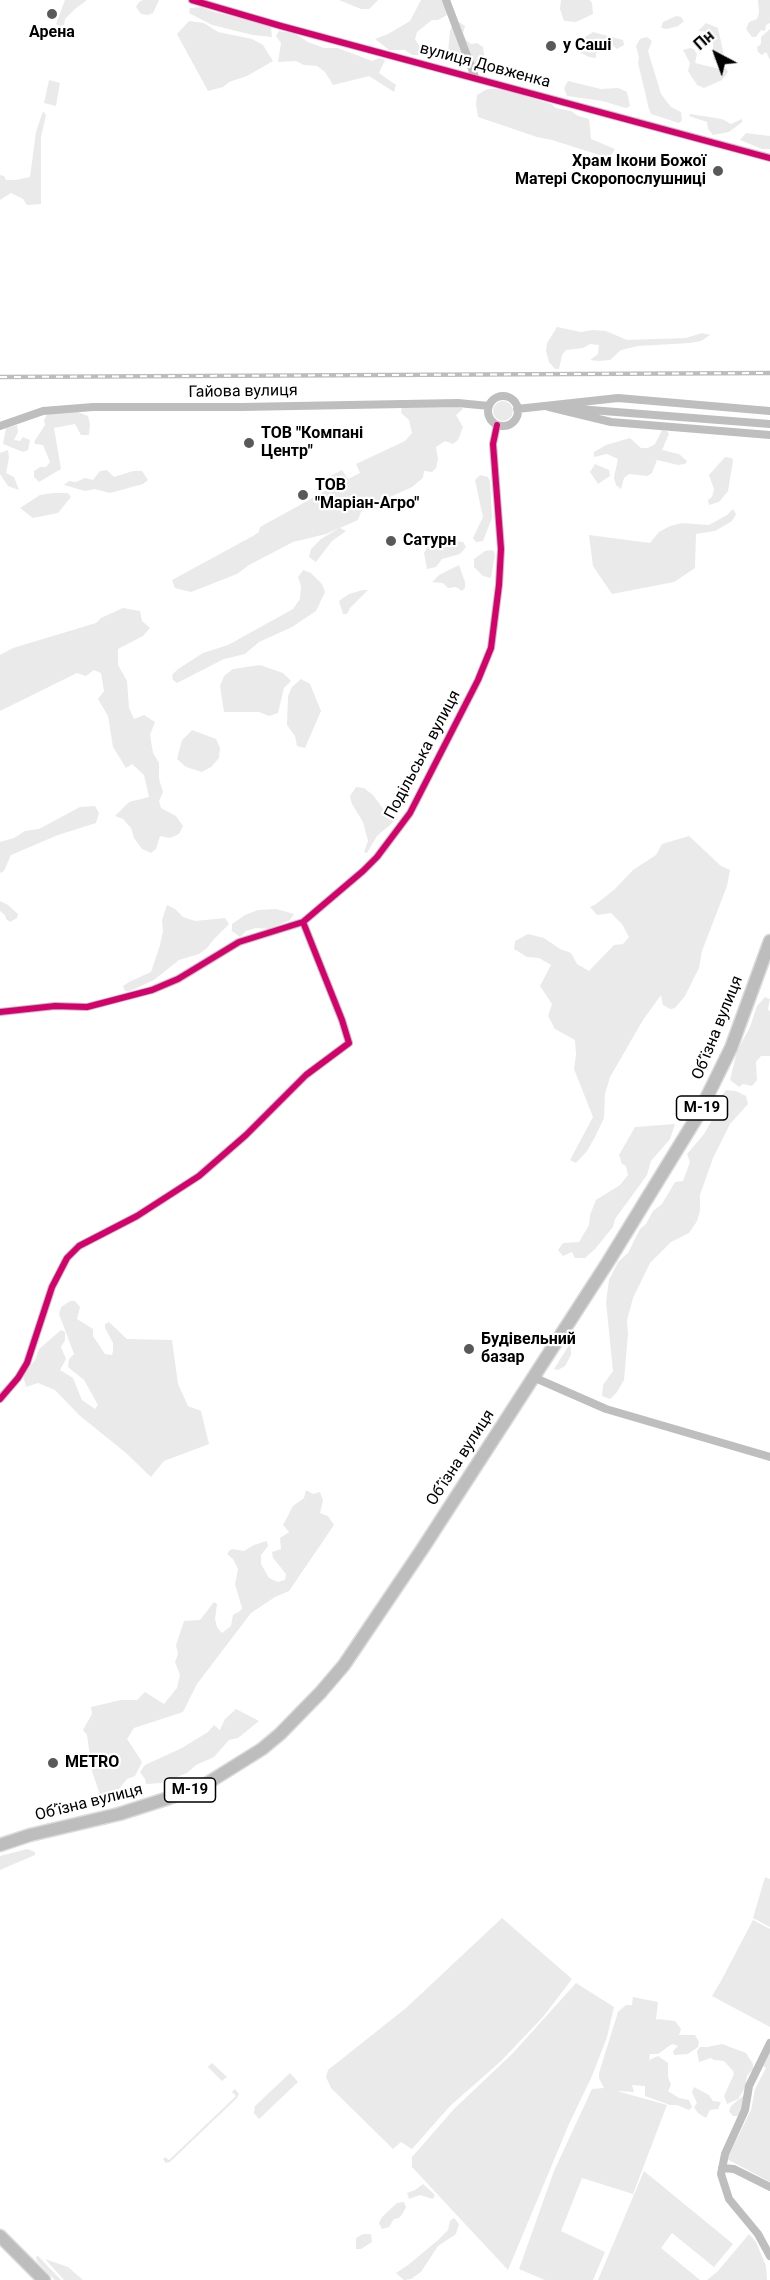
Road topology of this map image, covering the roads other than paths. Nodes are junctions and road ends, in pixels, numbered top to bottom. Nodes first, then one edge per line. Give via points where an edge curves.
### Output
1 (192, 0) edge
2 (446, 0) edge
3 (476, 77) junction
4 (770, 158) edge
5 (489, 406) junction
6 (545, 406) junction
7 (517, 409) junction
8 (770, 411) edge
9 (770, 424) edge
10 (497, 425) junction
11 (0, 426) edge
12 (770, 435) edge
13 (303, 922) junction
14 (770, 941) edge
15 (0, 1012) edge
16 (533, 1377) junction
17 (0, 1399) edge
18 (770, 1457) edge
19 (30, 1835) junction
20 (0, 1837) edge
21 (0, 1845) edge
22 (770, 2043) edge
23 (722, 2168) junction
24 (770, 2187) edge
25 (0, 2236) edge
26 (770, 2256) edge
27 (44, 2280) edge

1 - 3 street, вулиця Довженка
2 - 3 street
3 - 4 street, вулиця Довженка
5 - 7 street via 504,396 513,400
5 - 10 street via 488,415
5 - 11 street, Гайова вулиця via 459,403 93,407 43,411
6 - 7 street
6 - 8 street via 618,398
6 - 9 street
6 - 12 street via 611,422
7 - 10 street via 510,424
10 - 13 street, Подільська вулиця via 493,444 500,567 494,630 485,666 411,813 363,871
13 - 15 street, Подільська вулиця via 239,942 188,974 152,990 87,1007
13 - 17 street via 348,1043 306,1075 199,1176 67,1257 52,1287 27,1363
14 - 16 highway, Обʼїзна вулиця / М-19 via 731,1048 697,1117
16 - 18 street via 606,1409
16 - 19 highway, Обʼїзна вулиця / М-19 via 344,1665 280,1734 239,1764 190,1791 119,1814
19 - 20 highway, М-19
19 - 21 highway, М-19
22 - 23 street via 749,2086 745,2110
23 - 24 street via 734,2169
23 - 26 street via 721,2181 729,2199 758,2234
25 - 27 highway

